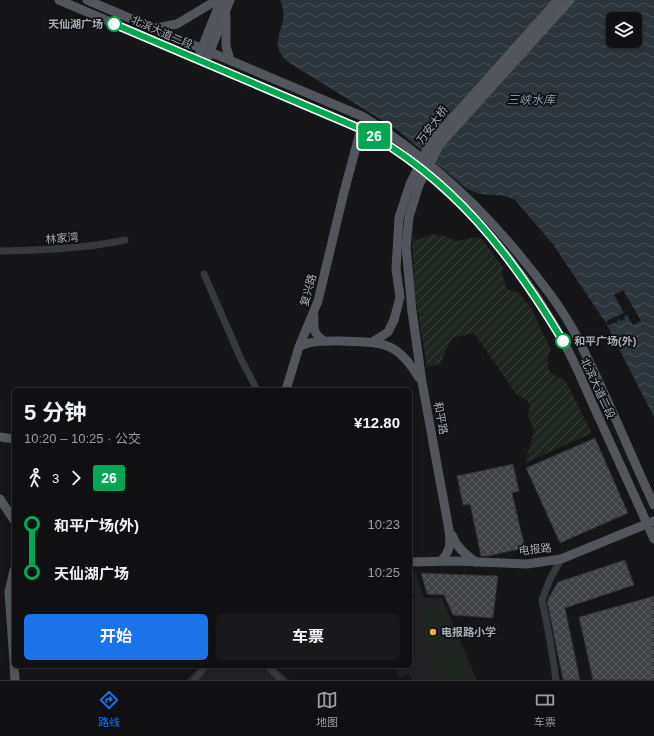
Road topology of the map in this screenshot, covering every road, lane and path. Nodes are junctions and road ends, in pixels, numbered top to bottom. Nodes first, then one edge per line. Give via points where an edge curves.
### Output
1 (59, 0) edge
2 (87, 0) edge
3 (217, 0) edge
4 (558, 0) edge
5 (570, 0) edge
6 (226, 1) edge
7 (153, 28) junction
8 (206, 50) junction
9 (230, 60) junction
10 (201, 62) junction
11 (364, 117) junction
12 (361, 129) junction
13 (125, 240) dead end
14 (0, 251) edge
15 (204, 274) dead end
16 (412, 311) joint
17 (314, 314) junction
18 (324, 340) junction
19 (374, 341) junction
20 (299, 347) junction
21 (422, 382) junction
22 (256, 388) edge
23 (287, 388) edge
24 (0, 437) edge
25 (12, 439) edge
26 (0, 499) edge
27 (654, 505) edge
28 (12, 517) edge
29 (651, 522) edge
30 (449, 530) junction
31 (654, 539) edge
32 (561, 559) junction
33 (441, 561) junction
34 (412, 562) edge
35 (478, 562) junction
36 (12, 581) edge
37 (12, 636) edge
38 (14, 668) edge
39 (204, 668) edge
40 (269, 668) edge
41 (15, 680) edge
42 (194, 680) edge
43 (282, 680) edge
44 (556, 680) edge

1 - 10 main road, 北滨大道二段
2 - 7 main road, 北滨大道二段
3 - 7 main road via 177,24
4 - 19 main road, 万安大桥, bridge via 431,142 410,184 399,218 396,269 400,297 394,320 388,332
5 - 16 main road, 万安大桥, bridge via 440,144 419,185 409,217 406,247
6 - 8 main road
6 - 9 main road via 225,36
7 - 8 main road, 北滨大道二段
8 - 9 main road, 北滨大道二段
8 - 10 main road
9 - 11 main road, 北滨大道二段
10 - 12 main road, 北滨大道二段
11 - 12 main road, 复兴路
11 - 27 main road, 北滨大道二段, bridge via 398,138 440,172 500,230 547,289 577,336
12 - 17 main road, 复兴路
12 - 29 main road, 北滨大道二段, bridge via 388,144 433,177 491,237 533,291 563,341
13 - 14 street, 林家湾 via 60,250
15 - 22 street
16 - 21 main road, 和平路
17 - 18 main road via 315,334
17 - 20 main road, 复兴路
18 - 19 main road
18 - 20 main road via 307,342
19 - 21 main road via 400,352
20 - 23 main road, 复兴路
21 - 30 main road, 和平路
24 - 25 main road
26 - 28 main road
29 - 31 main road, 北滨大道二段
29 - 32 main road, 电报路
30 - 33 main road, 和平路 via 451,544 448,554
30 - 35 main road, 和平路 via 456,545 464,554
32 - 35 main road, 电报路 via 527,564
32 - 44 street via 542,600
33 - 34 main road, 电报路
33 - 35 main road, 电报路
36 - 37 main road via 9,597
38 - 41 main road
39 - 42 street
40 - 43 street

